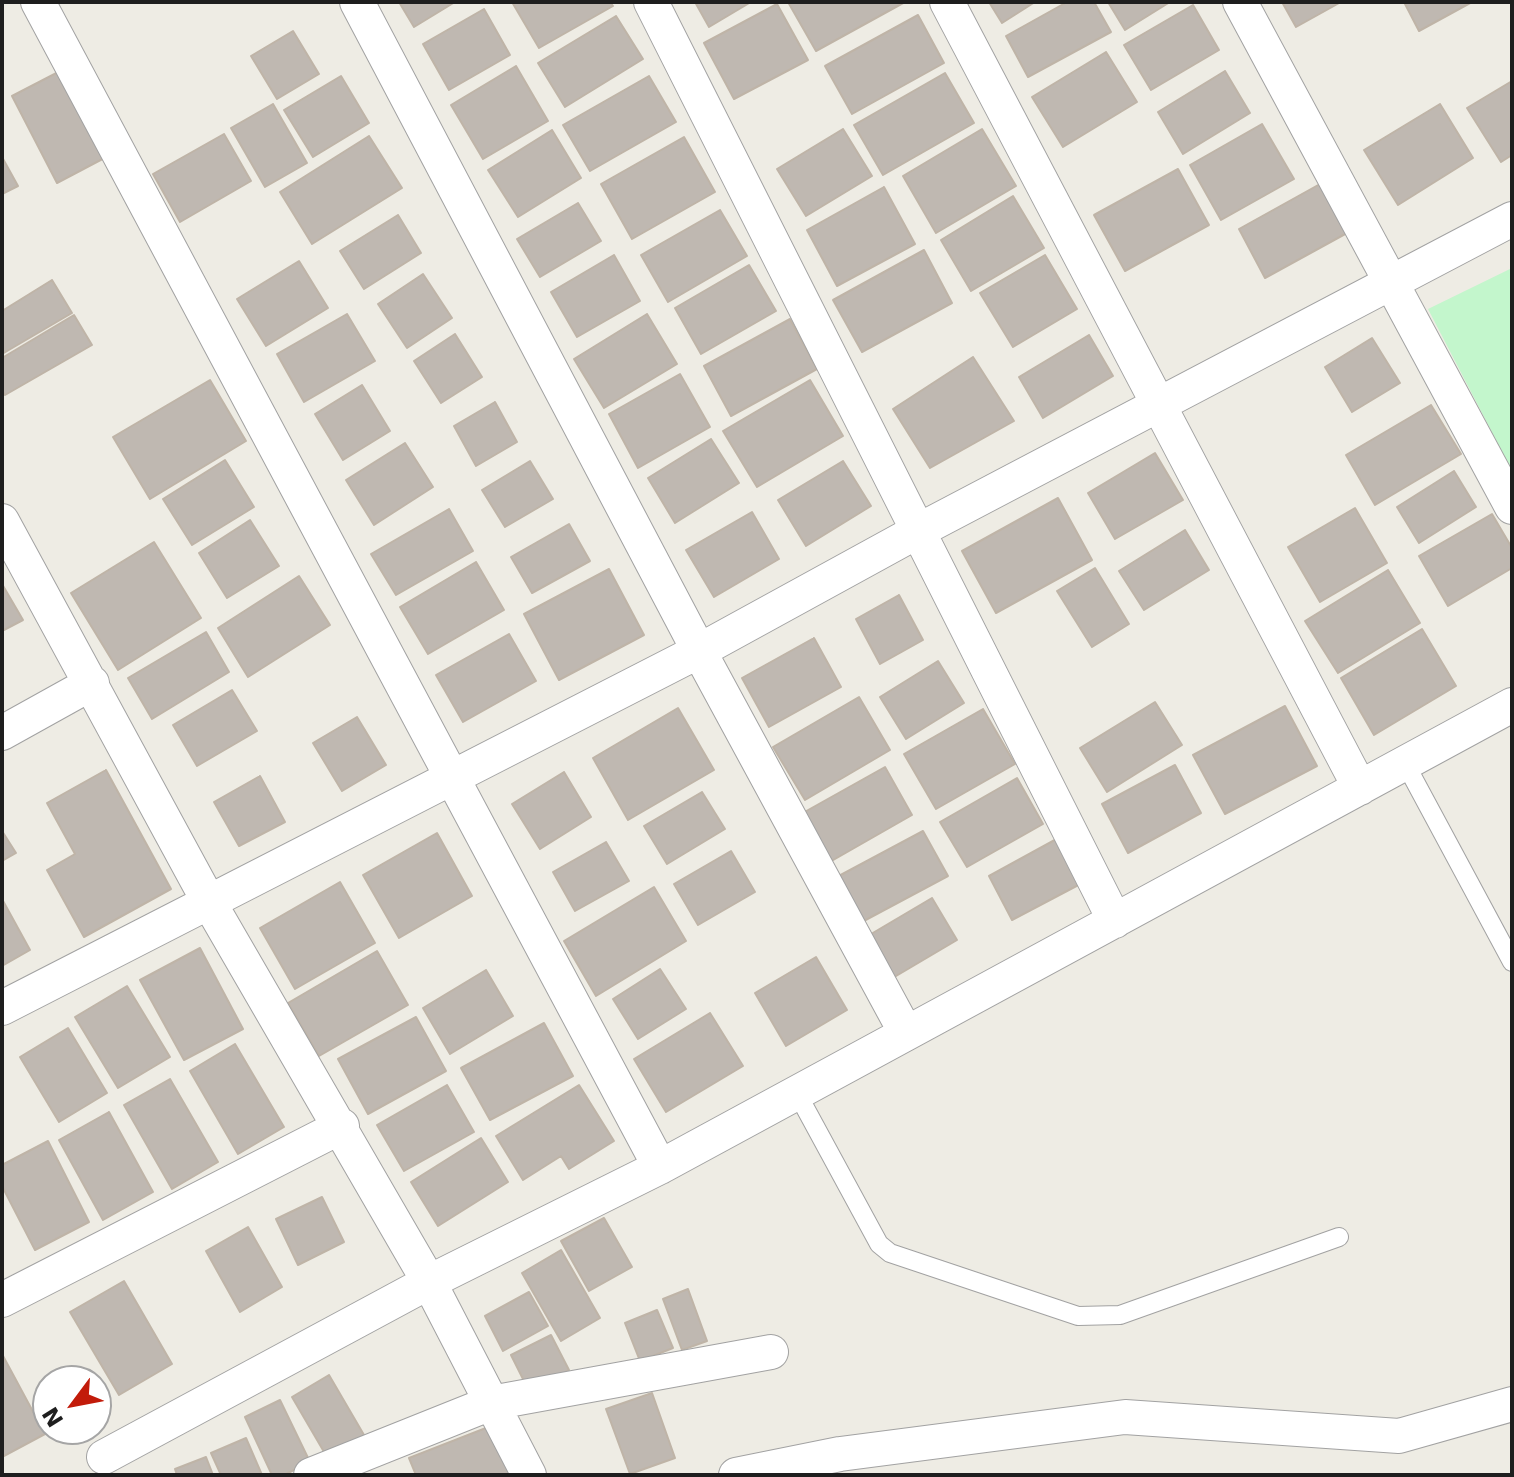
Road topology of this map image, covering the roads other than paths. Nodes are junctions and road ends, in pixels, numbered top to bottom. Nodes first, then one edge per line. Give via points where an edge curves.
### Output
1 (38, 2) edge
2 (357, 2) edge
3 (651, 2) edge
4 (947, 2) edge
5 (1240, 2) edge
6 (1512, 219) edge
7 (1391, 283) junction
8 (1159, 405) junction
9 (1512, 507) edge
10 (2, 521) edge
11 (918, 531) junction
12 (699, 651) junction
13 (92, 683) junction
14 (1512, 705) edge
15 (2, 733) edge
16 (1405, 763) junction
17 (452, 775) junction
18 (1360, 788) junction
19 (210, 904) junction
20 (1115, 921) junction
21 (1512, 962) edge
22 (2, 1008) edge
23 (906, 1033) junction
24 (797, 1093) junction
25 (342, 1126) junction
26 (660, 1167) junction
27 (1339, 1237) dead end
28 (429, 1282) junction
29 (2, 1300) edge
30 (771, 1352) dead end
31 (491, 1403) junction
32 (1512, 1404) edge
33 (104, 1457) dead end
34 (311, 1475) edge
35 (529, 1475) edge
36 (736, 1475) edge

1 - 17 street
2 - 12 street
3 - 11 street
4 - 8 street
5 - 7 street
6 - 7 street
7 - 8 street
7 - 9 street
8 - 11 street
8 - 18 street
10 - 13 street
11 - 12 street
11 - 20 street
12 - 17 street
12 - 23 street
13 - 15 street
13 - 19 street
14 - 16 street
16 - 18 street
16 - 21 lane
17 - 19 street
17 - 26 street
18 - 20 street
19 - 22 street
19 - 25 street
20 - 23 street
23 - 24 street
24 - 26 street
24 - 27 lane via 879,1244 890,1253 1078,1316 1120,1315
25 - 28 street
25 - 29 street
26 - 28 street
28 - 31 street
28 - 33 street
30 - 31 street
31 - 34 street
31 - 35 street
32 - 36 street via 1399,1436 1125,1417 840,1454

